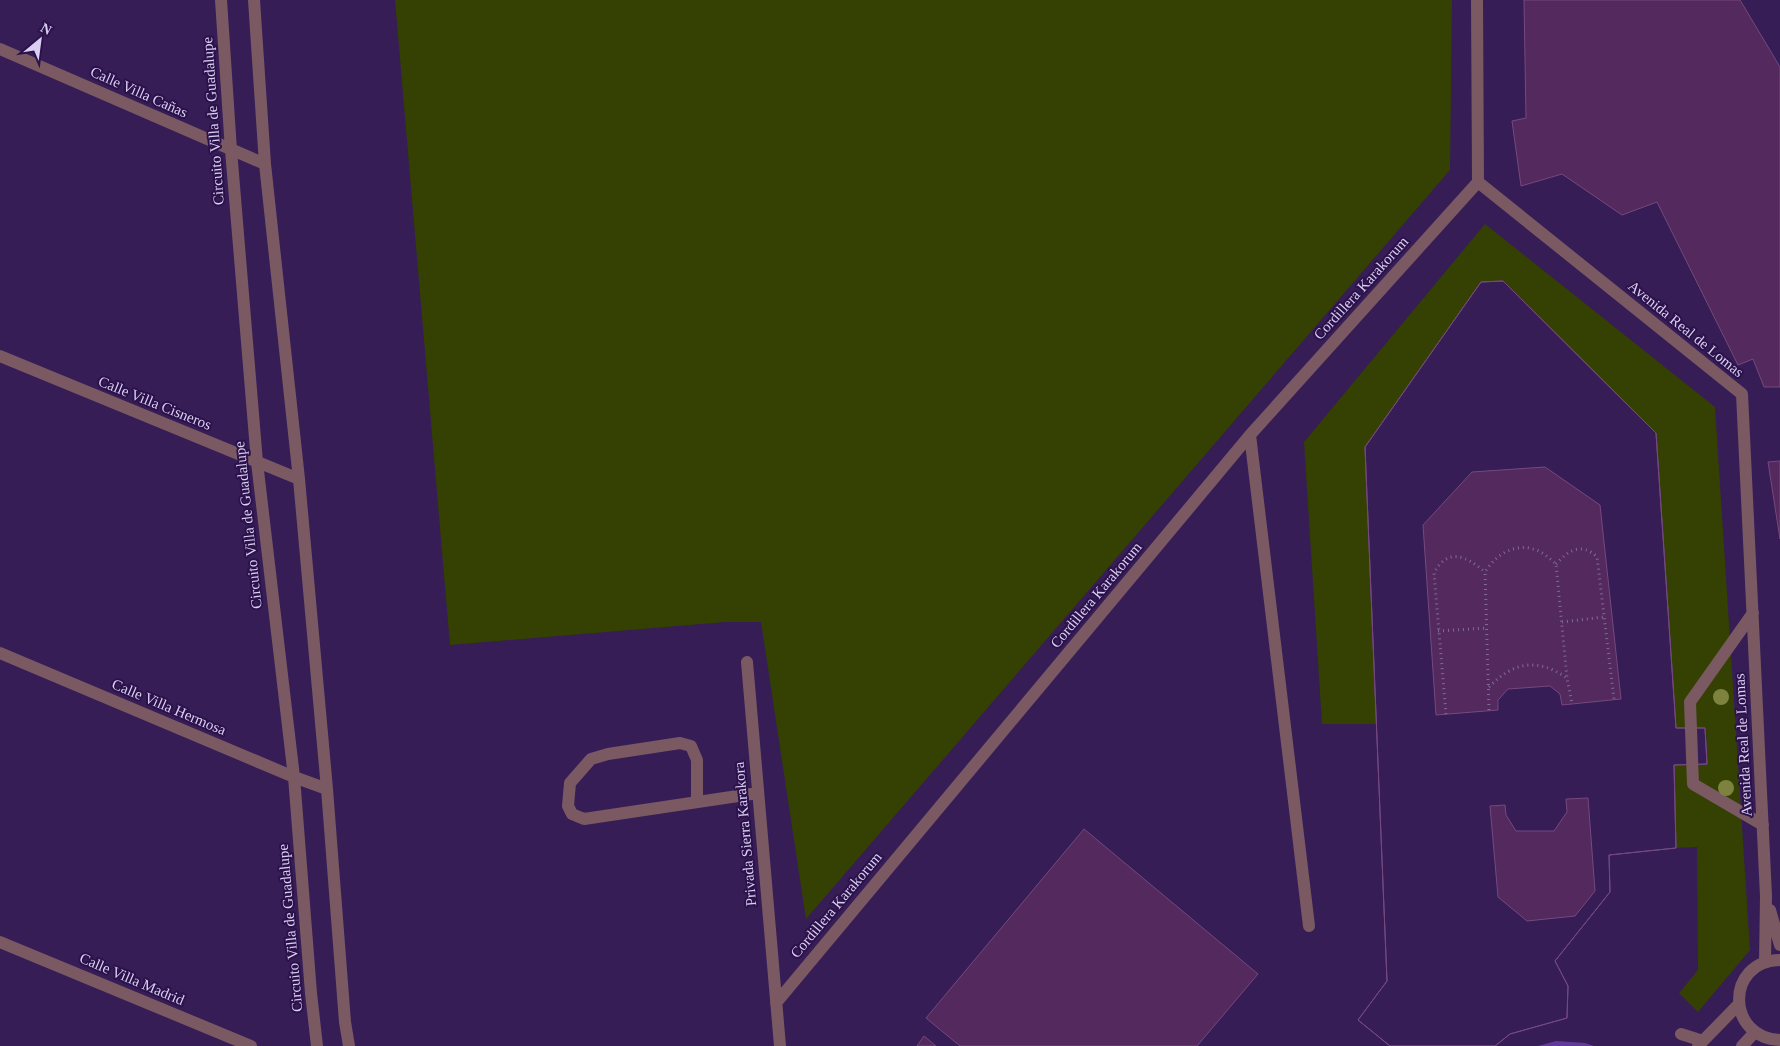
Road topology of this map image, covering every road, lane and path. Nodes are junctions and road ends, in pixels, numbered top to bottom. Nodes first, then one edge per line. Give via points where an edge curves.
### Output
1 (221, 0) edge
2 (254, 0) edge
3 (1477, 0) edge
4 (0, 49) edge
5 (231, 150) junction
6 (265, 164) junction
7 (1478, 182) junction
8 (0, 356) edge
9 (1250, 435) junction
10 (257, 462) junction
11 (299, 479) junction
12 (1556, 564) junction
13 (1485, 572) junction
14 (1753, 613) junction
15 (1604, 617) junction
16 (1562, 622) junction
17 (1487, 628) junction
18 (1438, 631) junction
19 (0, 653) edge
20 (747, 662) dead end
21 (1567, 678) junction
22 (1489, 687) junction
23 (1614, 699) dead end
24 (1572, 704) dead end
25 (1489, 710) dead end
26 (1446, 714) dead end
27 (294, 777) junction
28 (327, 789) junction
29 (758, 793) junction
30 (696, 801) junction
31 (1763, 825) junction
32 (1766, 896) junction
33 (1309, 926) dead end
34 (0, 942) edge
35 (1780, 945) edge
36 (1780, 960) edge
37 (1765, 962) junction
38 (776, 1003) junction
39 (1739, 1004) junction
40 (1755, 1032) junction
41 (1681, 1034) dead end
42 (1780, 1040) edge
43 (1700, 1044) edge
44 (251, 1046) edge
45 (317, 1046) edge
46 (349, 1046) edge
47 (780, 1046) edge
48 (1742, 1046) edge

1 - 5 street, Circuito Villa de Guadalupe
2 - 6 street
3 - 7 street
4 - 5 street, Calle Villa Cañas
5 - 6 street, Calle Villa Cañas
5 - 10 street, Circuito Villa de Guadalupe
6 - 11 street
7 - 9 street, Cordillera Karakorum
7 - 14 street, Avenida Real de Lomas via 1742,394
8 - 10 street, Calle Villa Cisneros
9 - 33 street
9 - 38 street, Cordillera Karakorum
10 - 11 street, Calle Villa Cisneros
10 - 27 street, Circuito Villa de Guadalupe
11 - 28 street
12 - 13 path via 1533,549 1512,549 1500,555
12 - 15 path via 1578,548 1591,551 1598,557
12 - 16 path
13 - 17 path
13 - 18 path via 1456,556 1448,557 1439,564 1434,573
14 - 31 street, Avenida Real de Lomas
14 - 31 street via 1690,702 1693,784
15 - 16 path
15 - 23 path
16 - 21 path
17 - 18 path
17 - 22 path
18 - 26 path
19 - 27 street, Calle Villa Hermosa
20 - 29 street, Privada Sierra Karakora
21 - 22 path via 1547,667 1529,664 1512,668
21 - 24 path
22 - 25 path
27 - 28 street, Calle Villa Hermosa
27 - 45 street, Circuito Villa de Guadalupe
28 - 46 street
29 - 30 street
29 - 38 street, Privada Sierra Karakora
30 - 30 street via 584,818 572,814 568,806 570,783 591,759 680,743 691,746 697,760
31 - 32 street, Avenida Real de Lomas
32 - 35 street, Avenida Real de Lomas
32 - 37 street, Avenida Real de Lomas
34 - 44 street, Calle Villa Madrid
36 - 37 street
37 - 39 street via 1748,974 1740,988
38 - 47 street
39 - 40 street via 1747,1024
39 - 43 street
40 - 42 street
40 - 48 street
41 - 43 street

